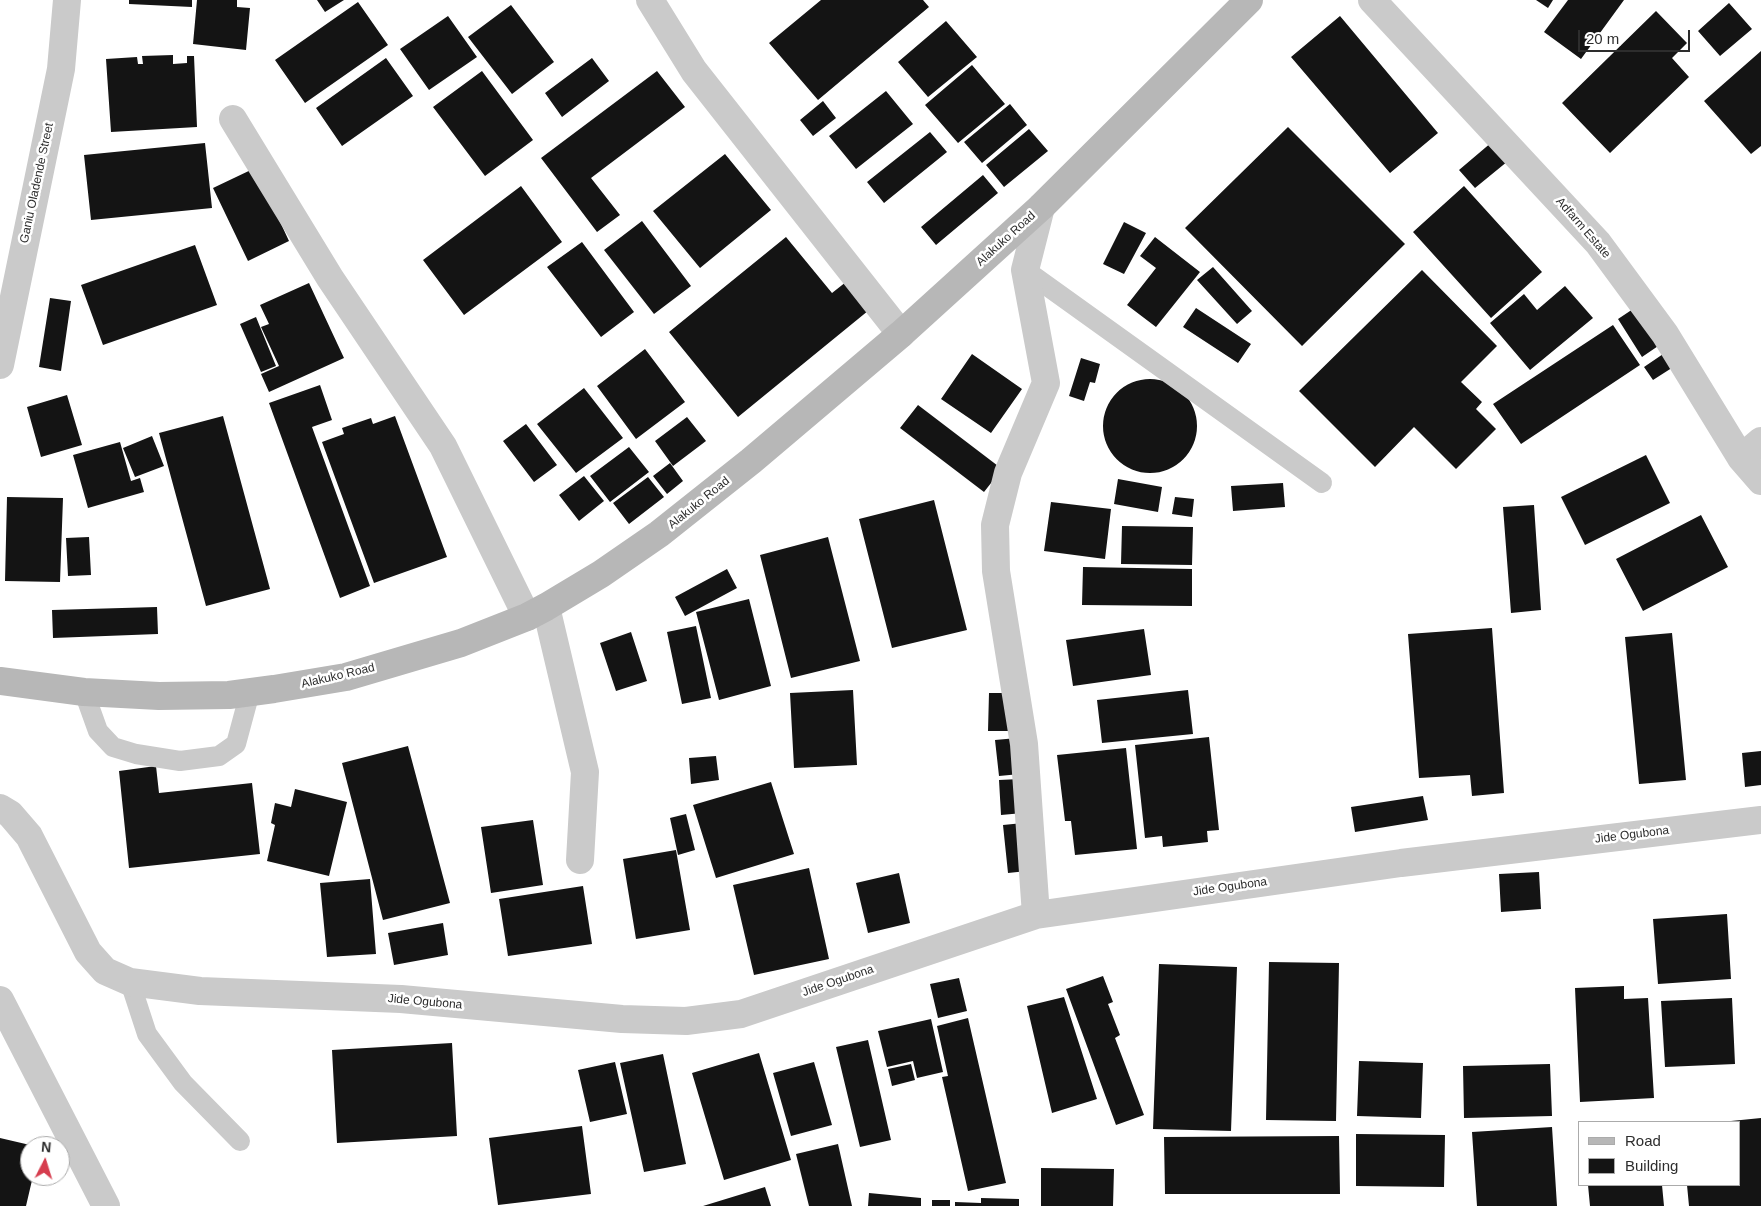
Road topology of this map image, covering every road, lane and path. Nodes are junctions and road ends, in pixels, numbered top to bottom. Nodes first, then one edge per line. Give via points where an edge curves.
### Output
1 (67, 0) edge
2 (650, 0) edge
3 (1249, 0) edge
4 (1372, 0) edge
5 (233, 119) dead end
6 (1041, 207) junction
7 (1025, 270) junction
8 (901, 334) junction
9 (0, 365) edge
10 (1761, 441) edge
11 (1741, 458) junction
12 (1761, 481) edge
13 (1322, 483) dead end
14 (537, 612) junction
15 (0, 682) edge
16 (84, 692) junction
17 (250, 692) junction
18 (0, 808) edge
19 (1761, 820) edge
20 (580, 860) dead end
21 (1036, 915) junction
22 (130, 982) junction
23 (0, 1000) edge
24 (240, 1141) dead end
25 (106, 1206) edge

1 - 9 street, Ganiu Oladende Street via 61,69
2 - 8 street via 694,71
3 - 6 main road, Alakuko Road
4 - 11 street, Adfarm Estate via 1598,242 1665,334
5 - 14 street via 330,278 443,446
6 - 7 street
6 - 8 main road, Alakuko Road
7 - 13 lane
7 - 21 street via 1046,383 1008,473 995,525 996,571 1024,744
8 - 14 main road, Alakuko Road via 659,534
10 - 11 street
11 - 12 street, Adfarm Estate
14 - 17 main road, Alakuko Road via 460,643 346,677
14 - 20 street via 585,772
15 - 16 main road, Alakuko Road
16 - 17 main road, Alakuko Road via 159,696
16 - 17 lane via 98,731 113,748 180,761 220,756 236,744
18 - 22 street, Jide Ogubona via 10,814 29,836 88,952 105,971
19 - 21 street, Jide Ogubona via 1401,863
21 - 22 street, Jide Ogubona via 742,1014 686,1021 622,1019 401,999 200,991
22 - 24 lane via 148,1034 183,1083
23 - 25 street

